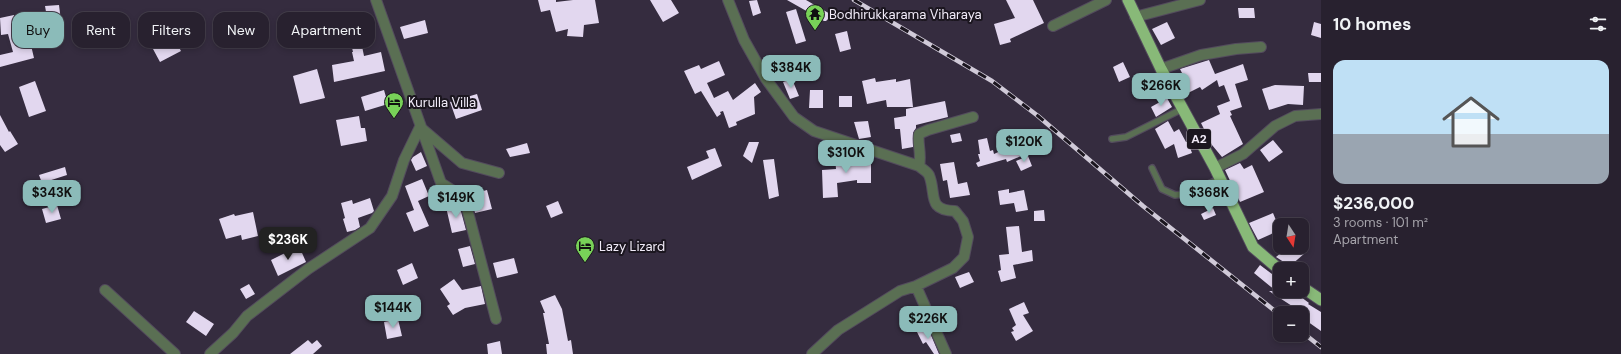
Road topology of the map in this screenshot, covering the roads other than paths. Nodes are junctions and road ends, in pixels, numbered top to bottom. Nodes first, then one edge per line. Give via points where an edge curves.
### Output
1 (376, 0) edge
2 (728, 0) edge
3 (1106, 0) edge
4 (1128, 0) edge
5 (1200, 0) edge
6 (1135, 17) junction
7 (1053, 26) dead end
8 (1261, 47) dead end
9 (1162, 70) junction
10 (1182, 109) junction
11 (1320, 113) edge
12 (973, 117) dead end
13 (420, 127) junction
14 (1112, 138) dead end
15 (919, 166) junction
16 (1152, 168) dead end
17 (1215, 168) junction
18 (499, 173) dead end
19 (1220, 178) junction
20 (1273, 264) edge
21 (916, 286) junction
22 (105, 290) dead end
23 (1309, 291) edge
24 (1320, 297) edge
25 (496, 319) dead end
26 (175, 354) edge
27 (210, 354) edge
28 (812, 354) edge
29 (946, 354) edge

1 - 13 street
2 - 15 street via 744,40 766,80 794,117 814,131
3 - 7 street
4 - 6 highway, A2
5 - 6 street
6 - 9 highway, A2
8 - 9 street via 1201,55
9 - 10 highway, A2
10 - 14 lane via 1126,137
10 - 17 highway, A2
11 - 17 street via 1295,116 1275,126 1243,154
12 - 15 street via 919,134
13 - 18 street via 462,163
13 - 25 street via 441,183 465,201
13 - 27 street via 404,160 392,196 370,228 308,269 247,316
15 - 21 street via 928,173 936,204 940,209 955,211 963,221 968,238 964,257 954,268
16 - 19 lane via 1162,189 1176,195 1185,194
17 - 19 highway, A2
19 - 20 highway, A2 via 1253,246
21 - 28 street via 900,291 838,330
21 - 29 street
22 - 26 street
23 - 24 highway

